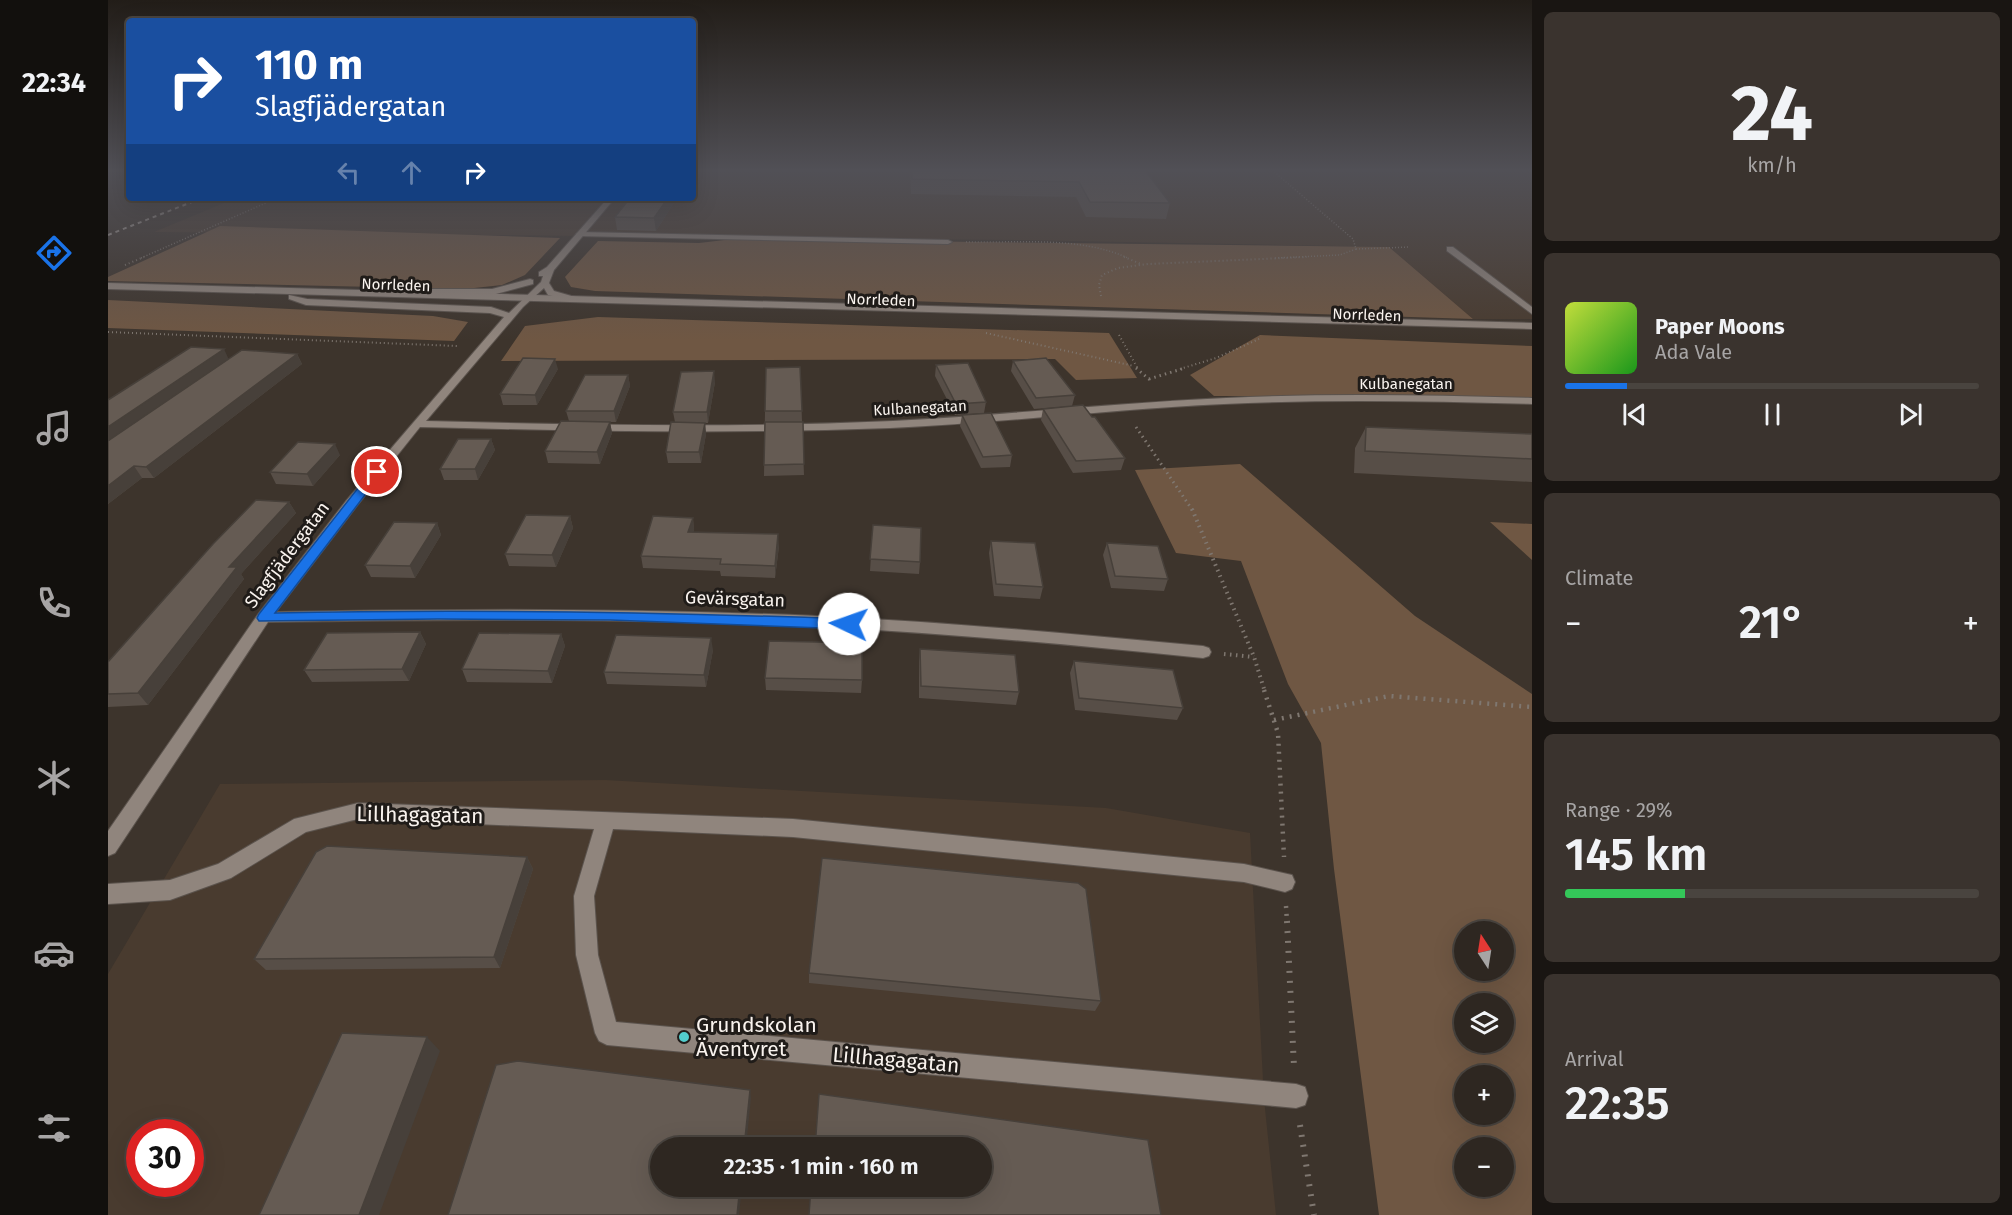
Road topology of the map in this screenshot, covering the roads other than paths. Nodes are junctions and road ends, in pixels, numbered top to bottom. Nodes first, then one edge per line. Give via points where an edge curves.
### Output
1 (586, 227) edge
2 (580, 234) junction
3 (948, 242) road end
4 (1450, 249) dead end
5 (550, 269) junction
6 (530, 282) junction
7 (545, 283) junction
8 (108, 286) edge
9 (231, 290) junction
10 (353, 292) junction
11 (292, 297) junction
12 (572, 299) junction
13 (1516, 299) junction
14 (524, 300) junction
15 (1532, 300) edge
16 (1532, 311) edge
17 (510, 316) junction
18 (1532, 326) edge
19 (1532, 334) edge
20 (1532, 401) edge
21 (417, 424) junction
22 (264, 618) junction
23 (1203, 652) dead end
24 (606, 819) junction
25 (108, 847) edge
26 (1285, 882) road end
27 (108, 894) edge
28 (1296, 1096) road end

1 - 2 street
2 - 3 street
2 - 5 street
4 - 13 street
5 - 6 street
5 - 7 street
6 - 10 street via 492,292
6 - 14 street
7 - 12 street via 551,293
7 - 14 street
8 - 9 street, Norrleden
9 - 10 street, Norrleden
9 - 11 street, Norrleden via 238,295
10 - 14 street, Norrleden
11 - 14 street, Norrleden
11 - 17 street via 306,302 491,310
12 - 14 street, Norrleden
12 - 18 street, Norrleden
13 - 15 street
13 - 16 street
14 - 17 street, Slagfjädergatan
14 - 19 street, Norrleden
17 - 21 street, Slagfjädergatan
20 - 21 street, Kulbanegatan via 1225,401 990,419 756,428
21 - 22 street, Slagfjädergatan
22 - 23 street, Gevärsgatan via 438,614 766,619
22 - 25 street, Slagfjädergatan
24 - 26 street, Lillhagagatan via 793,828 1244,873
24 - 27 street, Lillhagagatan via 358,811 301,825 224,871 170,890
24 - 28 street, Lillhagagatan via 584,896 587,955 607,1033

